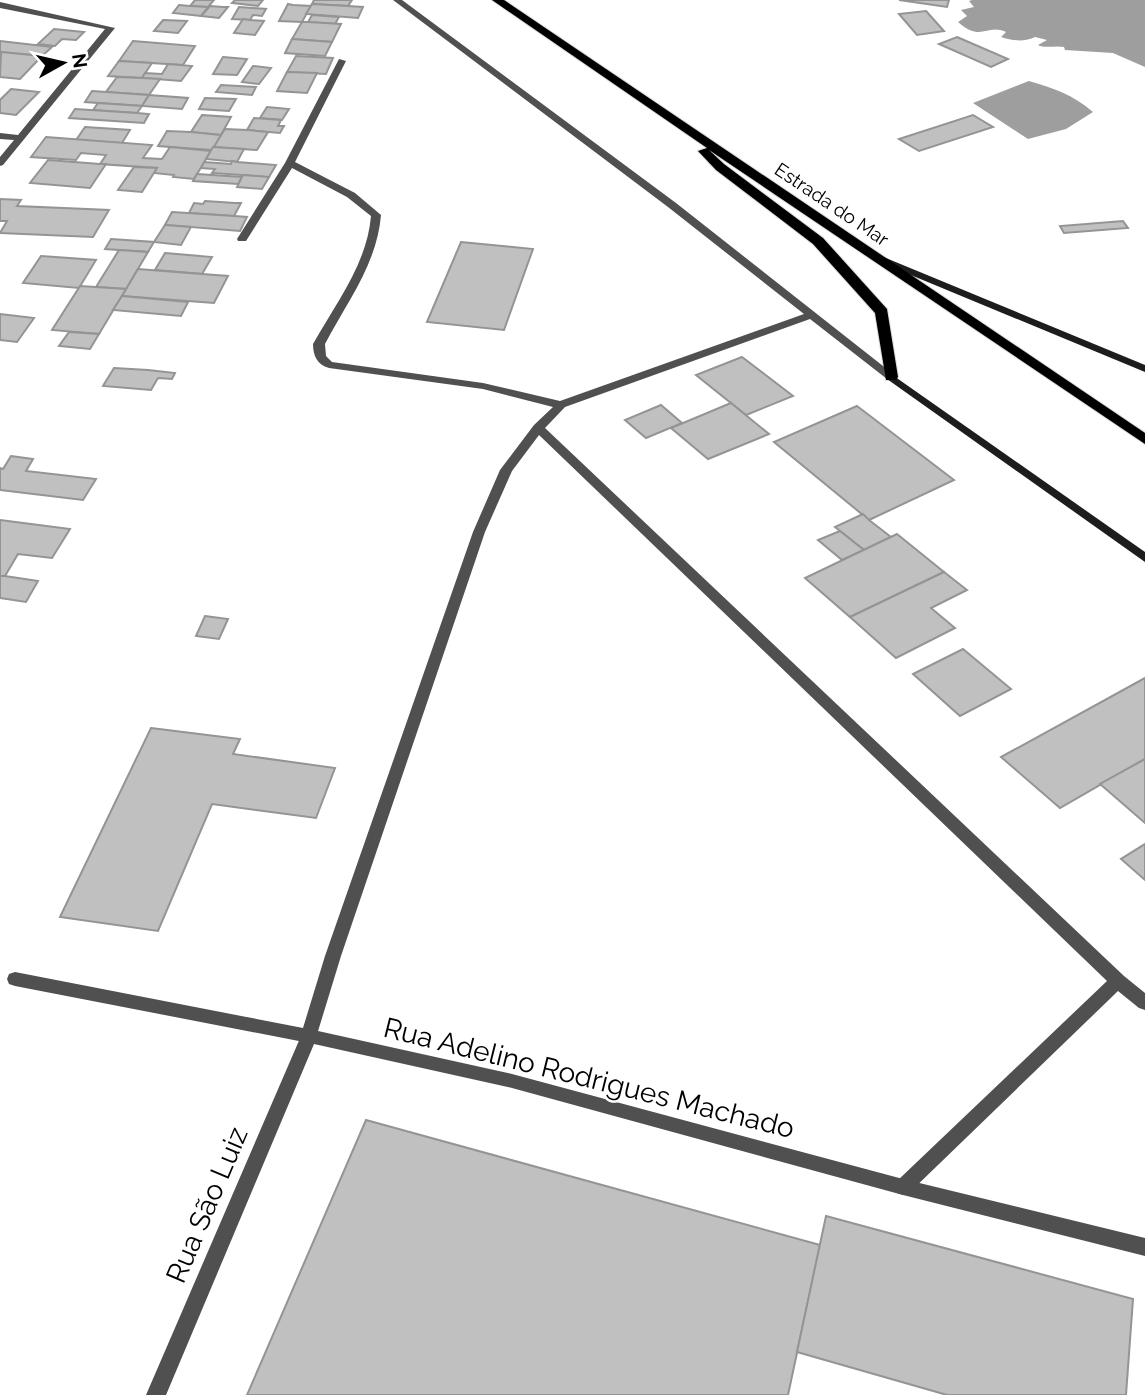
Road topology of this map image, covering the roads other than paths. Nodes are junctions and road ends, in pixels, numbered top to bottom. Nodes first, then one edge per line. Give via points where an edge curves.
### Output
1 (397, 0) edge
2 (497, 0) edge
3 (0, 5) edge
4 (342, 61) dead end
5 (674, 122) junction
6 (0, 136) edge
7 (21, 138) junction
8 (0, 163) edge
9 (290, 163) junction
10 (242, 239) dead end
11 (879, 258) junction
12 (811, 315) junction
13 (1145, 369) edge
14 (891, 377) junction
15 (561, 405) junction
16 (538, 428) junction
17 (1145, 440) edge
18 (1145, 558) edge
19 (15, 979) dead end
20 (1118, 981) junction
21 (1145, 1003) edge
22 (309, 1036) junction
23 (904, 1187) junction
24 (1145, 1247) edge
25 (156, 1395) edge

1 - 12 street
2 - 5 main road, Estrada do Mar
3 - 7 street via 111,29
4 - 9 street
5 - 11 main road, Estrada do Mar
5 - 14 main road via 720,167 818,241 882,312
6 - 7 street
7 - 8 street
9 - 10 street
9 - 15 street via 351,195 376,215 377,232 370,251 319,344 322,360 329,365 482,386
11 - 13 main road
11 - 17 main road, Estrada do Mar
12 - 14 street
12 - 15 street
14 - 18 main road
15 - 16 street, Rua São Luiz
16 - 20 street
16 - 22 street, Rua São Luiz via 506,470 479,532
19 - 22 street, Rua Adelino Rodrigues Machado
20 - 21 street
20 - 23 street
22 - 23 street, Rua Adelino Rodrigues Machado via 512,1081
22 - 25 street, Rua São Luiz
23 - 24 street, Rua Adelino Rodrigues Machado

